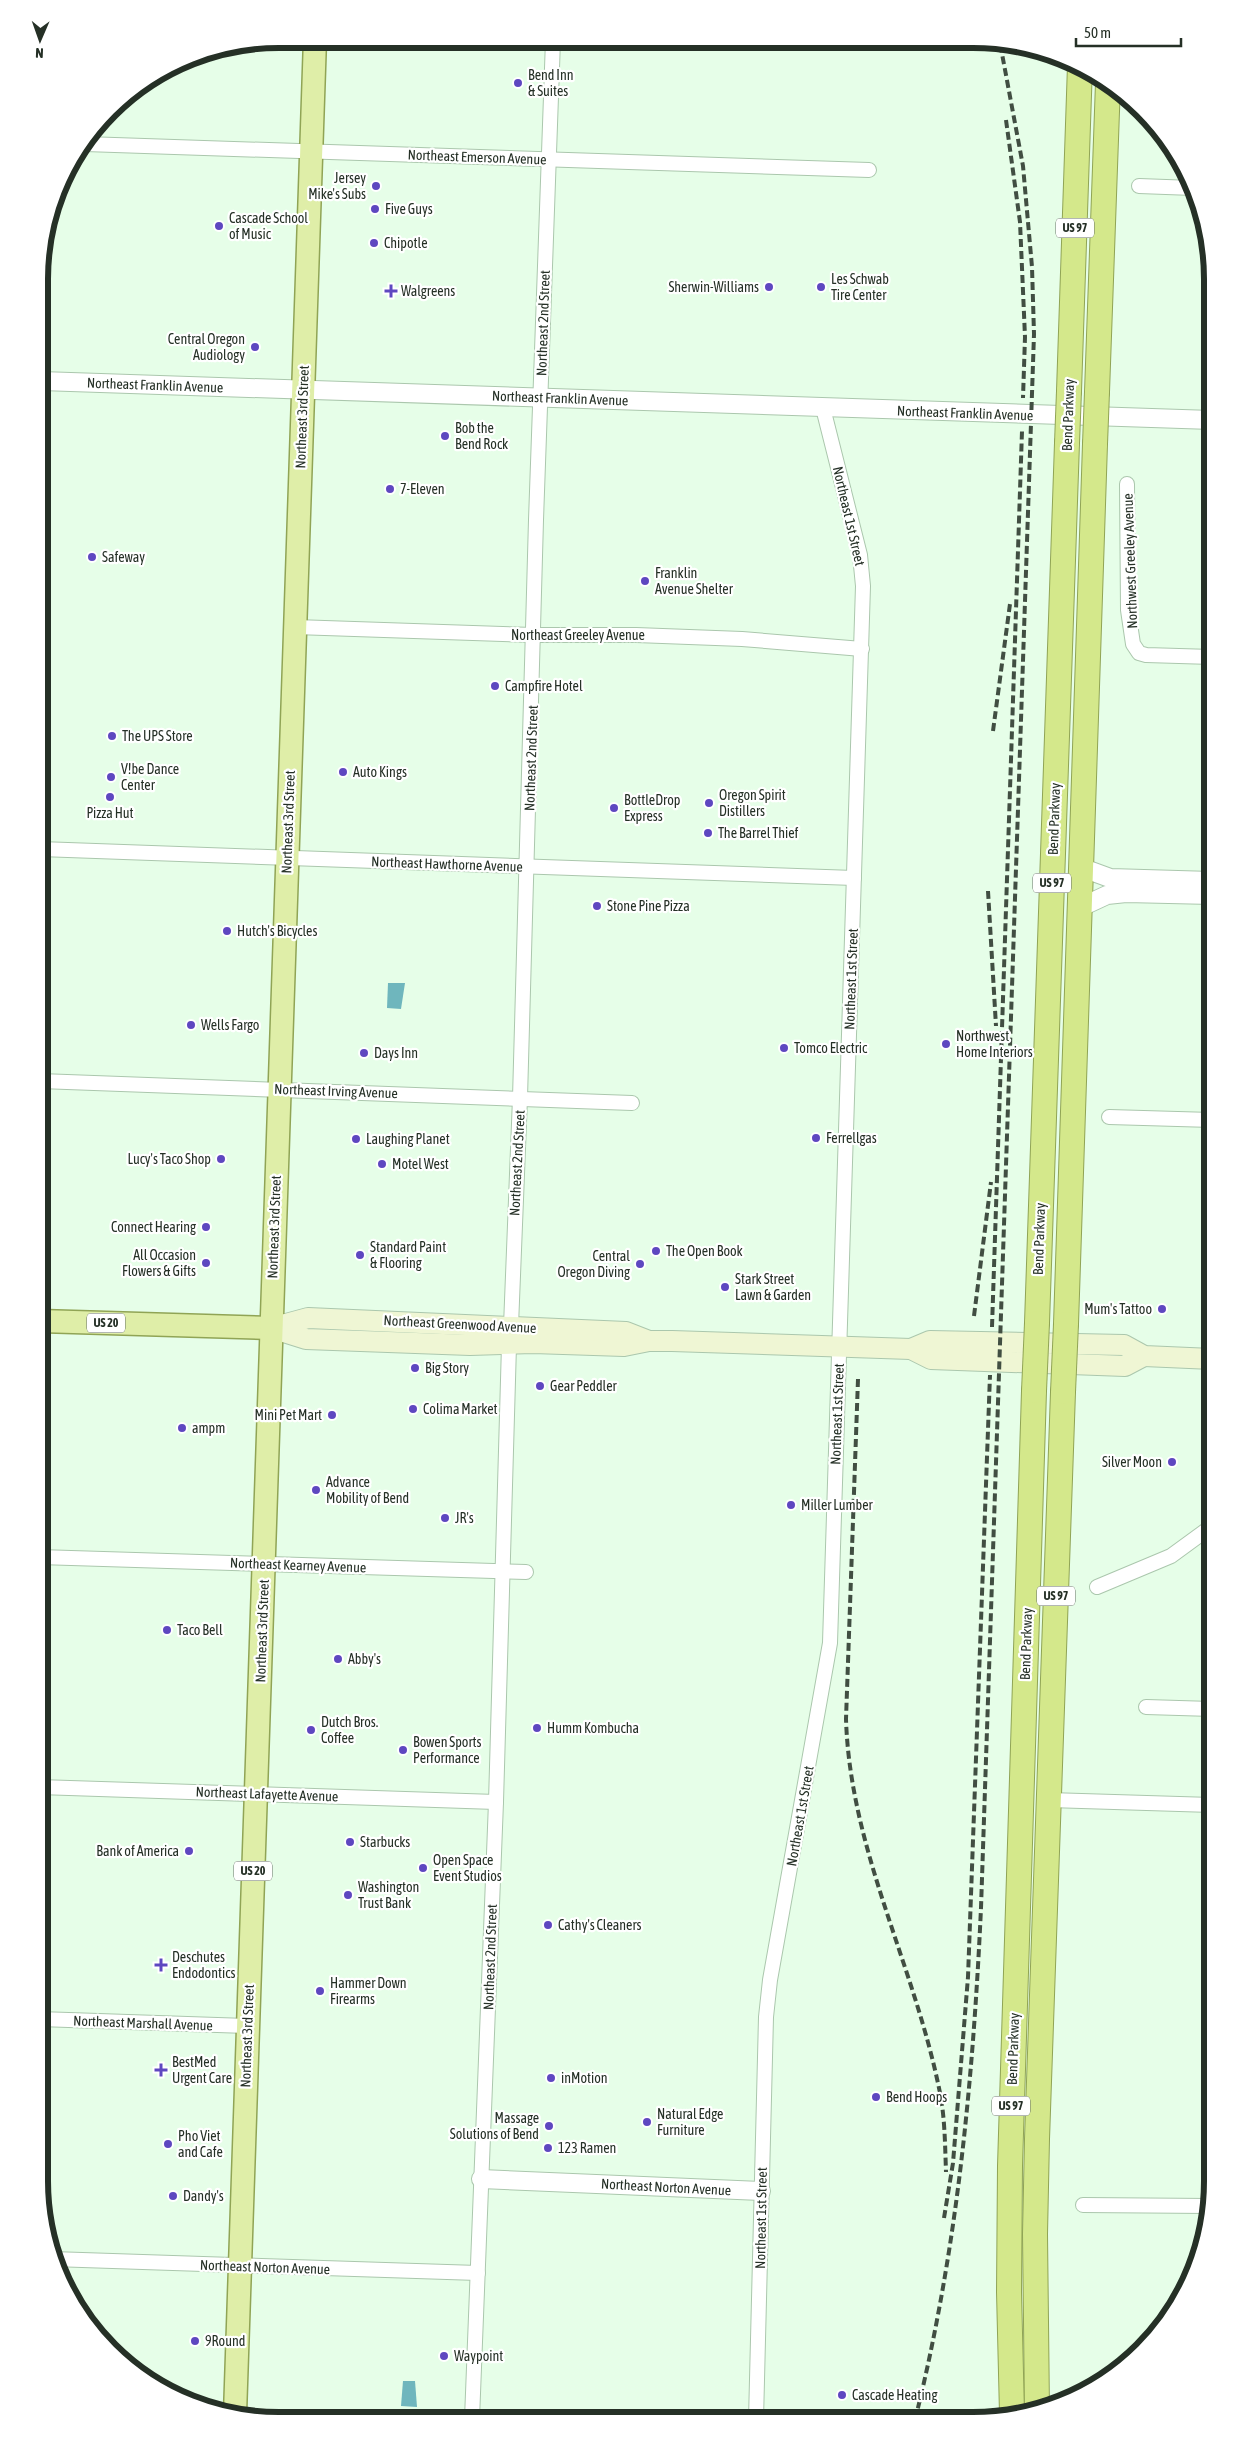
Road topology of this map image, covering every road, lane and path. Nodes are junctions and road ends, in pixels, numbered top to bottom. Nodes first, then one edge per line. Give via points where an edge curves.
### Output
1 (315, 48) edge
2 (554, 48) edge
3 (1077, 72) edge
4 (1080, 74) edge
5 (1108, 91) edge
6 (1079, 93) junction
7 (90, 144) edge
8 (311, 151) junction
9 (550, 159) junction
10 (869, 170) dead end
11 (1139, 186) dead end
12 (1185, 188) edge
13 (48, 381) edge
14 (304, 388) junction
15 (540, 397) junction
16 (823, 408) junction
17 (1204, 420) edge
18 (1127, 484) dead end
19 (295, 627) junction
20 (534, 635) junction
21 (862, 649) junction
22 (1204, 657) edge
23 (48, 849) edge
24 (288, 858) junction
25 (527, 866) junction
26 (1080, 867) junction
27 (854, 878) junction
28 (1204, 881) edge
29 (1204, 895) edge
30 (1078, 908) junction
31 (48, 1080) edge
32 (279, 1089) junction
33 (520, 1098) junction
34 (632, 1103) dead end
35 (1109, 1117) dead end
36 (1204, 1120) edge
37 (48, 1321) edge
38 (271, 1328) junction
39 (510, 1335) junction
40 (839, 1348) junction
41 (1204, 1359) edge
42 (1204, 1532) edge
43 (48, 1557) edge
44 (264, 1564) junction
45 (503, 1572) junction
46 (526, 1572) dead end
47 (1097, 1587) dead end
48 (1146, 1707) dead end
49 (1204, 1709) edge
50 (48, 1787) edge
51 (256, 1794) junction
52 (1049, 1800) junction
53 (496, 1802) junction
54 (1204, 1804) edge
55 (48, 2019) edge
56 (248, 2026) junction
57 (481, 2179) junction
58 (761, 2191) junction
59 (1083, 2205) dead end
60 (1202, 2206) edge
61 (62, 2259) edge
62 (239, 2266) junction
63 (478, 2273) junction
64 (1037, 2402) edge
65 (235, 2407) edge
66 (1012, 2408) edge
67 (472, 2412) edge
68 (756, 2412) edge

1 - 8 main road, Northeast 3rd Street
2 - 9 street, Northeast 2nd Street
3 - 6 highway
4 - 6 highway, Bend Parkway / US 97
5 - 26 highway, Bend Parkway / US 97, bridge
6 - 66 highway, Bend Parkway / US 97, bridge via 1010,2146
7 - 8 street, Northeast Emerson Avenue
8 - 9 street, Northeast Emerson Avenue
8 - 14 main road, Northeast 3rd Street
9 - 10 street, Northeast Emerson Avenue
9 - 15 street, Northeast 2nd Street
11 - 12 street
13 - 14 street, Northeast Franklin Avenue
14 - 15 street, Northeast Franklin Avenue
14 - 19 main road, Northeast 3rd Street
15 - 16 street, Northeast Franklin Avenue
15 - 20 street, Northeast 2nd Street
16 - 17 street, Northeast Franklin Avenue
16 - 21 street, Northeast 1st Street via 860,554
18 - 22 street, Northwest Greeley Avenue via 1128,610 1133,644 1139,653 1146,655
19 - 20 street, Northeast Greeley Avenue
19 - 24 main road, Northeast 3rd Street
20 - 21 street, Northeast Greeley Avenue via 742,639
20 - 25 street, Northeast 2nd Street
21 - 27 street, Northeast 1st Street
23 - 24 street, Northeast Hawthorne Avenue
24 - 25 street, Northeast Hawthorne Avenue
24 - 32 main road, Northeast 3rd Street
25 - 27 street, Northeast Hawthorne Avenue
25 - 33 street, Northeast 2nd Street
26 - 28 street via 1110,878
26 - 30 highway, Bend Parkway / US 97
27 - 40 street, Northeast 1st Street
29 - 30 street via 1106,895
30 - 52 highway, Bend Parkway / US 97, bridge
31 - 32 street, Northeast Irving Avenue
32 - 33 street, Northeast Irving Avenue
32 - 38 main road, Northeast 3rd Street
33 - 34 street, Northeast Irving Avenue
33 - 39 street, Northeast 2nd Street
35 - 36 street
37 - 38 main road, Northeast Greenwood Avenue / US 20
38 - 39 main road, Northeast Greenwood Avenue via 306,1339
38 - 44 main road, Northeast 3rd Street / US 20
39 - 40 main road, Northeast Greenwood Avenue via 533,1343 624,1346 649,1341
39 - 45 street, Northeast 2nd Street
40 - 41 main road, Northeast Greenwood Avenue via 911,1349 930,1341 1022,1353 1124,1345 1144,1356
40 - 58 street, Northeast 1st Street via 830,1643 770,1980
42 - 47 street via 1171,1556
43 - 44 street, Northeast Kearney Avenue
44 - 45 street, Northeast Kearney Avenue
44 - 51 main road, Northeast 3rd Street / US 20
45 - 46 street, Northeast Kearney Avenue
45 - 53 street, Northeast 2nd Street
48 - 49 street
50 - 51 street, Northeast Lafayette Avenue
51 - 53 street, Northeast Lafayette Avenue
51 - 56 main road, Northeast 3rd Street / US 20
52 - 54 street
52 - 64 highway, Bend Parkway / US 97 via 1035,2234
53 - 57 street, Northeast 2nd Street
55 - 56 street, Northeast Marshall Avenue
56 - 62 main road, Northeast 3rd Street / US 20
57 - 58 street, Northeast Norton Avenue
57 - 63 street, Northeast 2nd Street
58 - 68 street, Northeast 1st Street
59 - 60 street
61 - 62 street, Northeast Norton Avenue
62 - 63 street, Northeast Norton Avenue
62 - 65 main road, Northeast 3rd Street / US 20
63 - 67 street, Northeast 2nd Street

